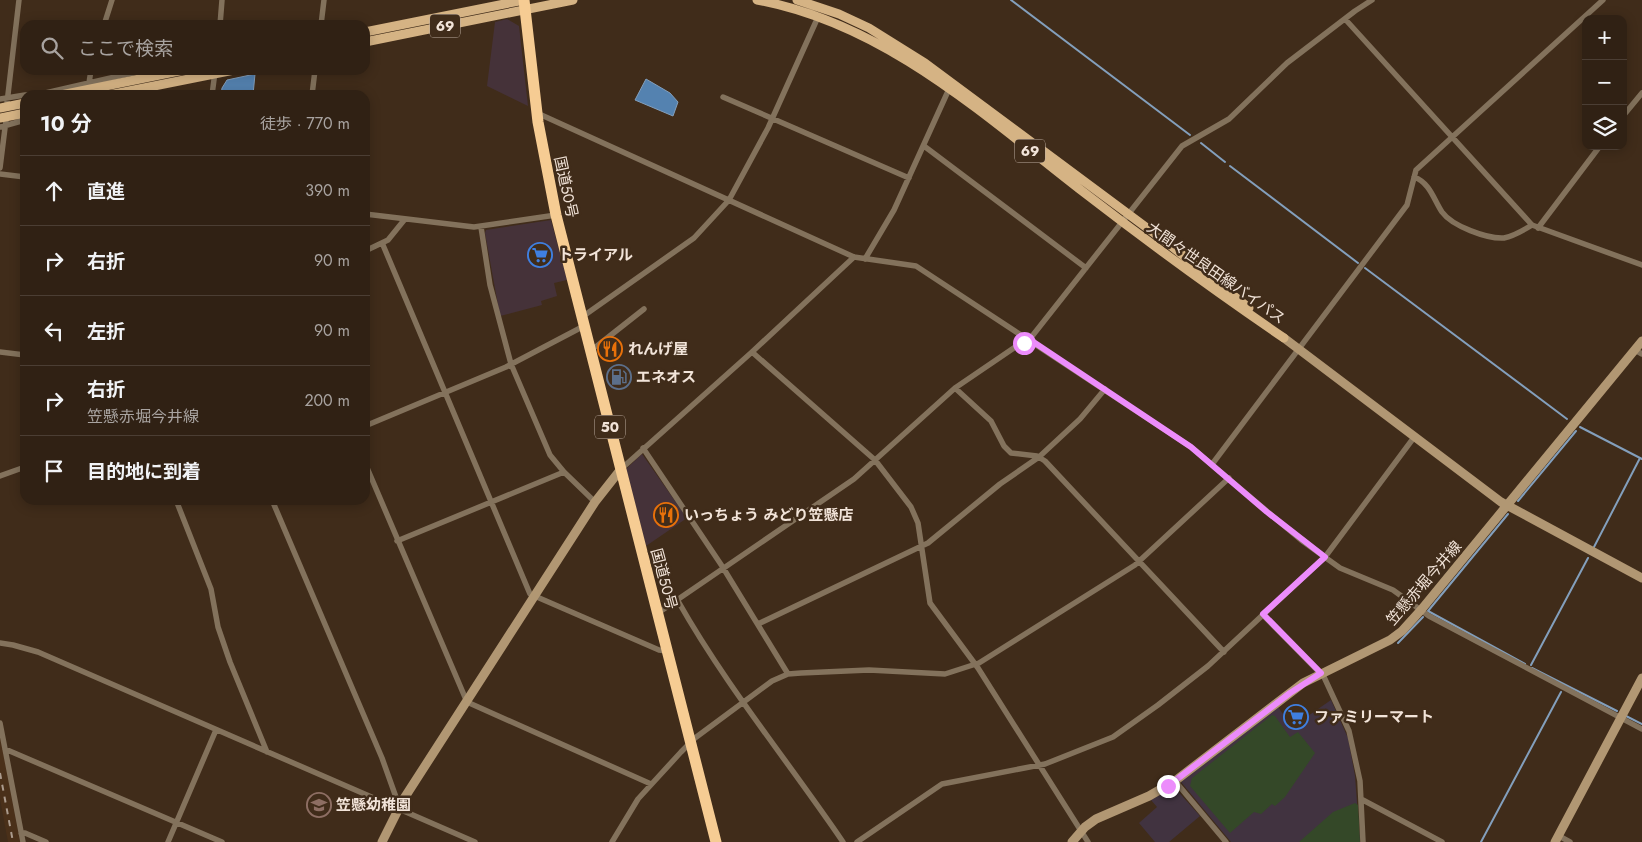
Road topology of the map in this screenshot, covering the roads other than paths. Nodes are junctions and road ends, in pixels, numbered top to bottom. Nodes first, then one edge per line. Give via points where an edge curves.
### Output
1 (19, 0) edge
2 (112, 0) edge
3 (222, 0) edge
4 (324, 0) edge
5 (572, 0) edge
6 (757, 0) edge
7 (798, 0) edge
8 (1372, 0) edge
9 (1603, 0) edge
10 (524, 2) edge
11 (818, 17) junction
12 (1345, 19) junction
13 (106, 20) edge
14 (220, 20) edge
15 (322, 20) edge
16 (370, 31) edge
17 (370, 41) edge
18 (90, 75) edge
19 (127, 75) edge
20 (161, 75) edge
21 (202, 75) edge
22 (215, 75) edge
23 (314, 75) edge
24 (89, 83) junction
25 (160, 85) junction
26 (58, 90) edge
27 (86, 90) edge
28 (134, 90) edge
29 (150, 90) edge
30 (213, 90) edge
31 (313, 90) edge
32 (949, 90) junction
33 (1642, 93) edge
34 (20, 97) edge
35 (723, 97) dead end
36 (0, 99) edge
37 (5, 103) edge
38 (20, 103) edge
39 (1627, 111) edge
40 (537, 113) junction
41 (20, 115) edge
42 (772, 118) junction
43 (20, 121) edge
44 (3, 123) edge
45 (1452, 138) junction
46 (924, 146) junction
47 (1597, 150) edge
48 (0, 168) edge
49 (0, 174) edge
50 (20, 176) edge
51 (1414, 177) junction
52 (909, 178) junction
53 (729, 200) junction
54 (1128, 214) junction
55 (370, 215) edge
56 (556, 215) junction
57 (405, 219) junction
58 (1122, 222) junction
59 (1532, 224) junction
60 (481, 227) junction
61 (1538, 228) junction
62 (382, 245) junction
63 (370, 249) edge
64 (854, 257) junction
65 (865, 259) junction
66 (1642, 265) edge
67 (1086, 268) junction
68 (644, 309) dead end
69 (583, 321) junction
70 (1284, 338) junction
71 (1029, 339) junction
72 (1642, 341) edge
73 (590, 349) junction
74 (1299, 350) junction
75 (0, 352) edge
76 (752, 352) junction
77 (1638, 352) edge
78 (20, 354) edge
79 (511, 364) junction
80 (955, 388) junction
81 (1105, 389) junction
82 (444, 393) junction
83 (370, 424) edge
84 (1415, 436) junction
85 (643, 448) junction
86 (1040, 457) junction
87 (875, 460) junction
88 (1213, 464) junction
89 (20, 468) edge
90 (620, 469) junction
91 (564, 472) junction
92 (370, 475) edge
93 (0, 476) edge
94 (1229, 478) junction
95 (595, 502) junction
96 (493, 503) junction
97 (178, 505) edge
98 (274, 505) edge
99 (1507, 506) junction
100 (397, 541) junction
101 (921, 547) junction
102 (1325, 557) junction
103 (1139, 562) junction
104 (724, 569) junction
105 (1642, 578) edge
106 (534, 596) junction
107 (678, 601) junction
108 (1420, 610) junction
109 (658, 613) junction
110 (1263, 614) junction
111 (758, 624) junction
112 (0, 643) edge
113 (667, 651) junction
114 (1224, 652) junction
115 (975, 665) junction
116 (1321, 673) junction
117 (788, 674) junction
118 (1642, 678) edge
119 (467, 702) junction
120 (742, 703) junction
121 (1621, 718) junction
122 (0, 723) edge
123 (1642, 729) edge
124 (216, 730) junction
125 (690, 743) junction
126 (5, 749) junction
127 (267, 752) junction
128 (1040, 766) junction
129 (1175, 782) junction
130 (651, 784) junction
131 (1361, 799) junction
132 (397, 809) junction
133 (176, 823) junction
134 (1081, 831) junction
135 (21, 833) junction
136 (1557, 839) edge
137 (23, 842) edge
138 (46, 842) edge
139 (168, 842) edge
140 (222, 842) edge
141 (382, 842) edge
142 (475, 842) edge
143 (612, 842) edge
144 (716, 842) edge
145 (843, 842) edge
146 (857, 842) edge
147 (1072, 842) edge
148 (1088, 842) edge
149 (1226, 842) edge
150 (1363, 842) edge
151 (1442, 842) edge
152 (1570, 842) edge

1 - 37 street
2 - 13 street
3 - 14 street
4 - 15 street
5 - 10 main road, 69
6 - 11 main road, 大間々世良田線バイパス / 69
7 - 54 main road, 大間々世良田線バイパス / 69 via 869,28 903,48
8 - 12 street
9 - 45 street
10 - 16 main road, 69
10 - 17 main road, 69
10 - 40 highway, 国道50号 / 50
11 - 32 main road, 大間々世良田線バイパス / 69 via 882,47
11 - 42 street
12 - 45 street
12 - 54 street via 1276,72 1229,119 1182,146
18 - 24 street
19 - 24 street
20 - 27 main road
21 - 25 main road
22 - 30 street
23 - 31 street
24 - 26 street
25 - 28 main road
25 - 29 street
32 - 46 street
32 - 58 main road, 大間々世良田線バイパス / 69
33 - 39 street
34 - 37 street
35 - 42 street
36 - 37 street
37 - 38 main road
40 - 53 street
40 - 56 highway, 国道50号 / 50
41 - 44 main road
42 - 52 street
42 - 53 street
43 - 44 street
44 - 48 street
45 - 51 street via 1416,170
45 - 59 street
46 - 52 street
46 - 67 street
47 - 61 street
49 - 50 street
51 - 59 street via 1429,188 1443,213 1459,227 1505,238
51 - 74 street via 1409,202
52 - 65 street
53 - 64 street
53 - 69 street via 694,238
54 - 58 street
54 - 70 main road, 大間々世良田線バイパス / 69
55 - 57 street
56 - 60 street
56 - 69 highway, 国道50号 / 50
57 - 60 street
57 - 62 street
58 - 67 street
58 - 70 main road, 大間々世良田線バイパス / 69
59 - 61 street
60 - 79 street via 490,285
61 - 66 street
62 - 63 street
62 - 82 street
64 - 65 street
64 - 76 street
65 - 71 street via 916,266
67 - 71 street
68 - 73 street
69 - 73 highway, 国道50号 / 50
69 - 79 street
70 - 74 street
71 - 80 street
71 - 81 street
72 - 77 street, 笠懸赤堀今井線
73 - 90 highway, 国道50号 / 50
74 - 84 street
74 - 88 street
75 - 78 street
76 - 85 street
76 - 87 street
77 - 99 street, 笠懸赤堀今井線
79 - 82 street
79 - 91 street via 544,442
80 - 86 street via 991,421 1008,450
80 - 87 street
81 - 86 street via 1080,419
81 - 88 street
82 - 83 street
82 - 96 street
84 - 99 street
84 - 102 street
85 - 90 street
85 - 104 street
86 - 101 street via 1000,484
86 - 103 street
87 - 101 street via 914,511
87 - 104 street via 854,479
88 - 94 street
89 - 93 street
90 - 95 street
90 - 109 highway, 国道50号 / 50
91 - 95 street
91 - 96 street
92 - 100 street
94 - 102 street
94 - 103 street
95 - 106 street
96 - 100 street
96 - 106 street via 529,592
97 - 127 street via 211,589 218,628 230,662
98 - 132 street via 382,758 397,800
99 - 105 street
99 - 108 street, 笠懸赤堀今井線
100 - 119 street
101 - 111 street
101 - 115 street via 930,603
102 - 108 street via 1351,574 1393,590
102 - 110 street
103 - 114 street
103 - 115 street
104 - 107 street
104 - 111 street
106 - 113 street
106 - 119 street
107 - 109 street
107 - 120 street via 701,643
108 - 116 street, 笠懸赤堀今井線 via 1390,640
108 - 121 street
109 - 113 highway, 国道50号 / 50
110 - 114 street
110 - 116 street
111 - 117 street
112 - 124 street via 38,652
113 - 125 highway, 国道50号 / 50
114 - 128 street via 1196,677 1113,737
115 - 117 street via 936,674 869,670
115 - 128 street
116 - 129 street, 笠懸赤堀今井線 via 1290,693
116 - 131 street via 1349,731
117 - 120 street via 767,684
118 - 121 street
119 - 130 street
119 - 132 street
120 - 125 street
120 - 145 street
121 - 123 street
121 - 136 street
122 - 126 street
124 - 127 street
124 - 133 street
125 - 130 street
125 - 144 highway, 国道50号 / 50
126 - 133 street
126 - 135 street
127 - 132 street
128 - 134 street
128 - 146 street via 947,782
129 - 134 street, 笠懸赤堀今井線 via 1104,815
129 - 149 street
130 - 143 street via 627,815
131 - 150 street
131 - 151 street
132 - 141 street
132 - 142 street
133 - 139 street
133 - 140 street
134 - 147 street, 笠懸赤堀今井線
134 - 148 street
135 - 137 street
135 - 138 street
136 - 152 street

